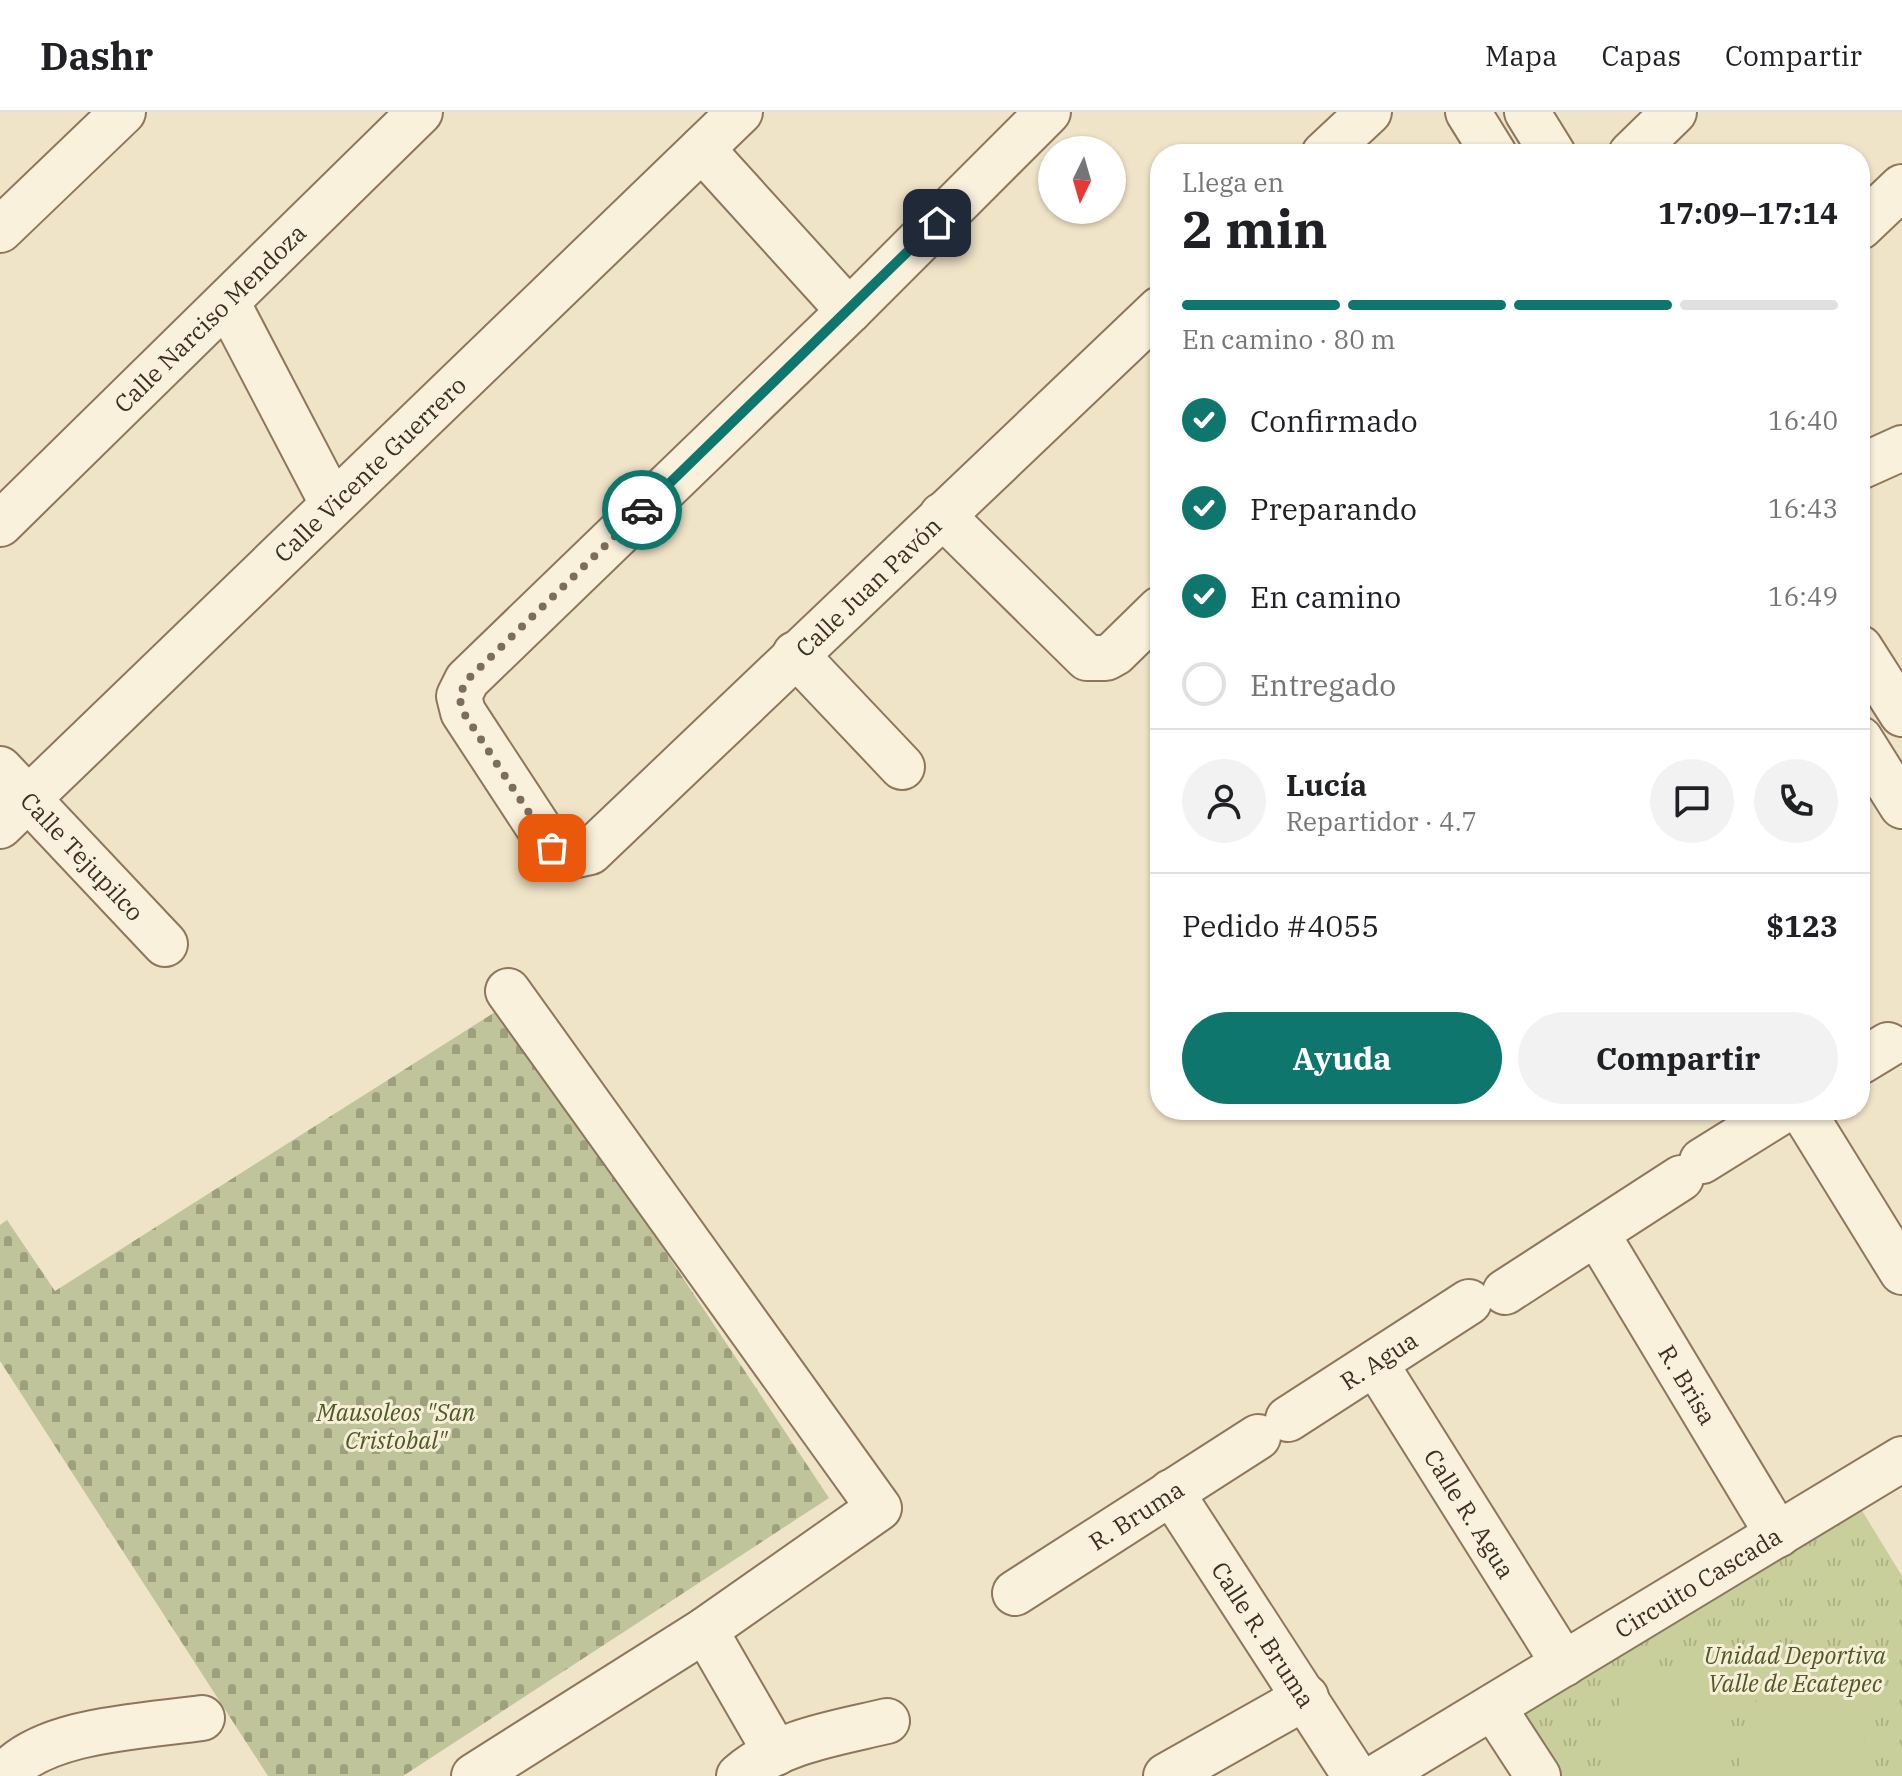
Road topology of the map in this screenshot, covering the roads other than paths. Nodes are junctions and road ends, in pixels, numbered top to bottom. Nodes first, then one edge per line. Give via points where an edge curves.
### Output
1 (123, 112) edge
2 (420, 112) edge
3 (740, 112) edge
4 (1048, 112) edge
5 (1369, 112) edge
6 (1468, 112) edge
7 (1527, 112) edge
8 (1674, 112) edge
9 (1335, 144) edge
10 (1488, 144) edge
11 (1547, 144) edge
12 (1641, 144) edge
13 (702, 149) junction
14 (1902, 187) edge
15 (1870, 217) edge
16 (0, 230) edge
17 (227, 302) junction
18 (849, 311) junction
19 (1150, 318) edge
20 (1902, 448) edge
21 (1870, 462) edge
22 (332, 503) junction
23 (942, 515) junction
24 (0, 524) edge
25 (1150, 619) edge
26 (795, 654) junction
27 (1870, 664) edge
28 (1902, 714) edge
29 (1870, 755) edge
30 (902, 767) dead end
31 (10, 798) edge
32 (1902, 806) edge
33 (165, 944) dead end
34 (508, 991) dead end
35 (1769, 1120) edge
36 (1808, 1120) edge
37 (1597, 1234) junction
38 (1902, 1272) edge
39 (1375, 1363) junction
40 (1273, 1428) joint
41 (1902, 1459) edge
42 (1171, 1492) junction
43 (1778, 1535) junction
44 (1015, 1593) dead end
45 (705, 1630) junction
46 (1564, 1664) junction
47 (1306, 1697) junction
48 (1493, 1707) junction
49 (202, 1718) dead end
50 (887, 1721) dead end
51 (776, 1753) junction
52 (1523, 1771) edge
53 (4, 1776) edge
54 (474, 1776) edge
55 (739, 1776) edge
56 (1166, 1776) edge
57 (1355, 1776) edge
58 (1378, 1776) edge

1 - 16 street
2 - 17 street, Calle Narciso Mendoza
3 - 13 street, Calle Vicente Guerrero
4 - 18 street
5 - 9 street
6 - 10 street
7 - 11 street
8 - 12 street
13 - 18 street
13 - 22 street, Calle Vicente Guerrero
14 - 15 street
17 - 22 street
17 - 24 street, Calle Narciso Mendoza
18 - 26 street, Calle Juan Pavón via 467,680 459,696 463,712 552,848 572,856 590,852
19 - 23 street, Calle Juan Pavón
20 - 21 street
22 - 31 street, Calle Vicente Guerrero
23 - 25 street via 1079,653 1097,660 1115,653
23 - 26 street, Calle Juan Pavón
26 - 30 street
27 - 28 street
29 - 32 street
31 - 33 street, Calle Tejupilco
34 - 45 street via 879,1508
35 - 37 street
36 - 38 street
37 - 39 street, R. Agua
37 - 43 street, R. Brisa
39 - 40 street, R. Agua
39 - 46 street, Calle R. Agua
40 - 42 street, R. Bruma
41 - 43 street, Circuito Cascada
42 - 44 street, R. Bruma
42 - 47 street, Calle R. Bruma
43 - 46 street, Circuito Cascada
45 - 51 street
45 - 54 street
46 - 48 street, Circuito Cascada
47 - 56 street
47 - 57 street, Calle R. Bruma
48 - 52 street
48 - 58 street, Circuito Cascada
49 - 53 street via 47,1745 23,1757
50 - 51 street via 826,1734
51 - 55 street

